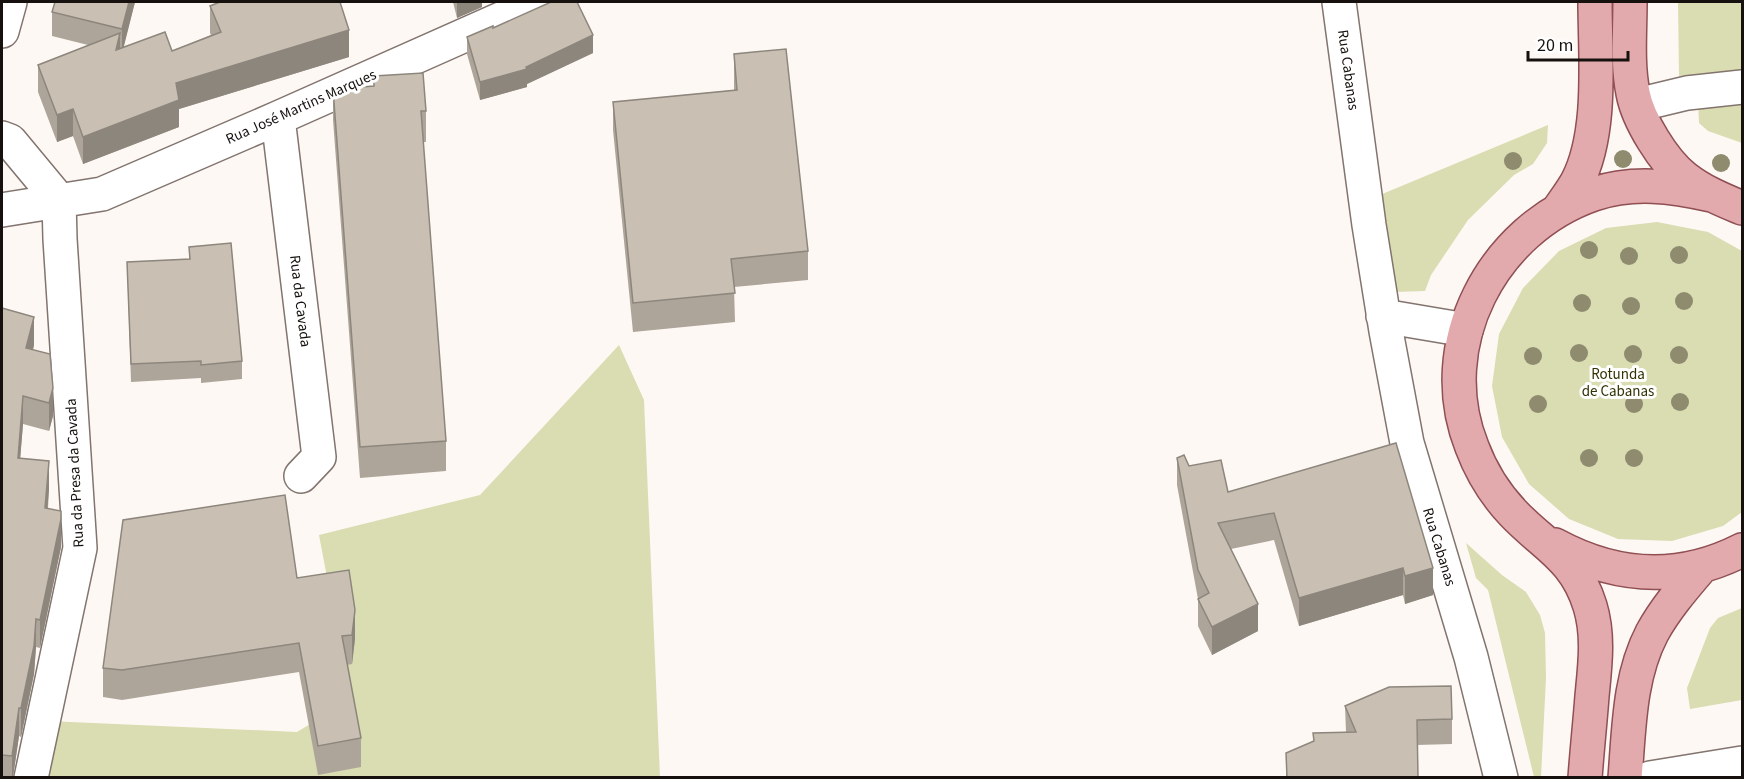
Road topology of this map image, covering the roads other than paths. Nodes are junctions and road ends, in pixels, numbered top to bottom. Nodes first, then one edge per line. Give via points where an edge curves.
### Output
1 (10, 2) edge
2 (539, 2) edge
3 (1339, 2) edge
4 (1595, 2) edge
5 (1630, 2) edge
6 (2, 31) edge
7 (1743, 87) edge
8 (1637, 105) junction
9 (278, 118) junction
10 (2, 138) edge
11 (1711, 195) junction
12 (59, 200) junction
13 (1743, 208) edge
14 (1559, 209) junction
15 (2, 210) edge
16 (1383, 316) junction
17 (1466, 330) junction
18 (301, 476) dead end
19 (1543, 538) junction
20 (1743, 550) edge
21 (1702, 566) junction
22 (1743, 763) edge
23 (31, 777) edge
24 (1501, 777) edge
25 (1585, 777) edge
26 (1625, 777) edge
27 (1650, 777) edge

1 - 6 street
2 - 9 street, Rua José Martins Marques
3 - 16 street, Rua Cabanas
4 - 14 main road via 1594,118 1578,180
5 - 8 main road via 1630,67
7 - 8 street via 1687,93
8 - 11 main road via 1663,154 1684,177
9 - 12 street, Rua José Martins Marques via 102,194
9 - 18 street, Rua da Cavada via 319,457
10 - 12 street via 10,141
11 - 13 main road
11 - 14 main road via 1673,186 1634,186 1595,194
12 - 15 street
12 - 23 street, Rua da Presa da Cavada via 80,548
14 - 17 main road via 1527,232 1500,260 1479,294
16 - 17 street
16 - 24 street, Rua Cabanas via 1407,443 1471,657
17 - 19 main road via 1460,379 1462,408 1472,447 1489,482 1513,513
19 - 21 main road via 1580,558 1619,570 1661,573
19 - 25 main road via 1570,564 1590,604 1596,636
20 - 21 main road
21 - 26 main road via 1652,633 1638,669
22 - 27 street

